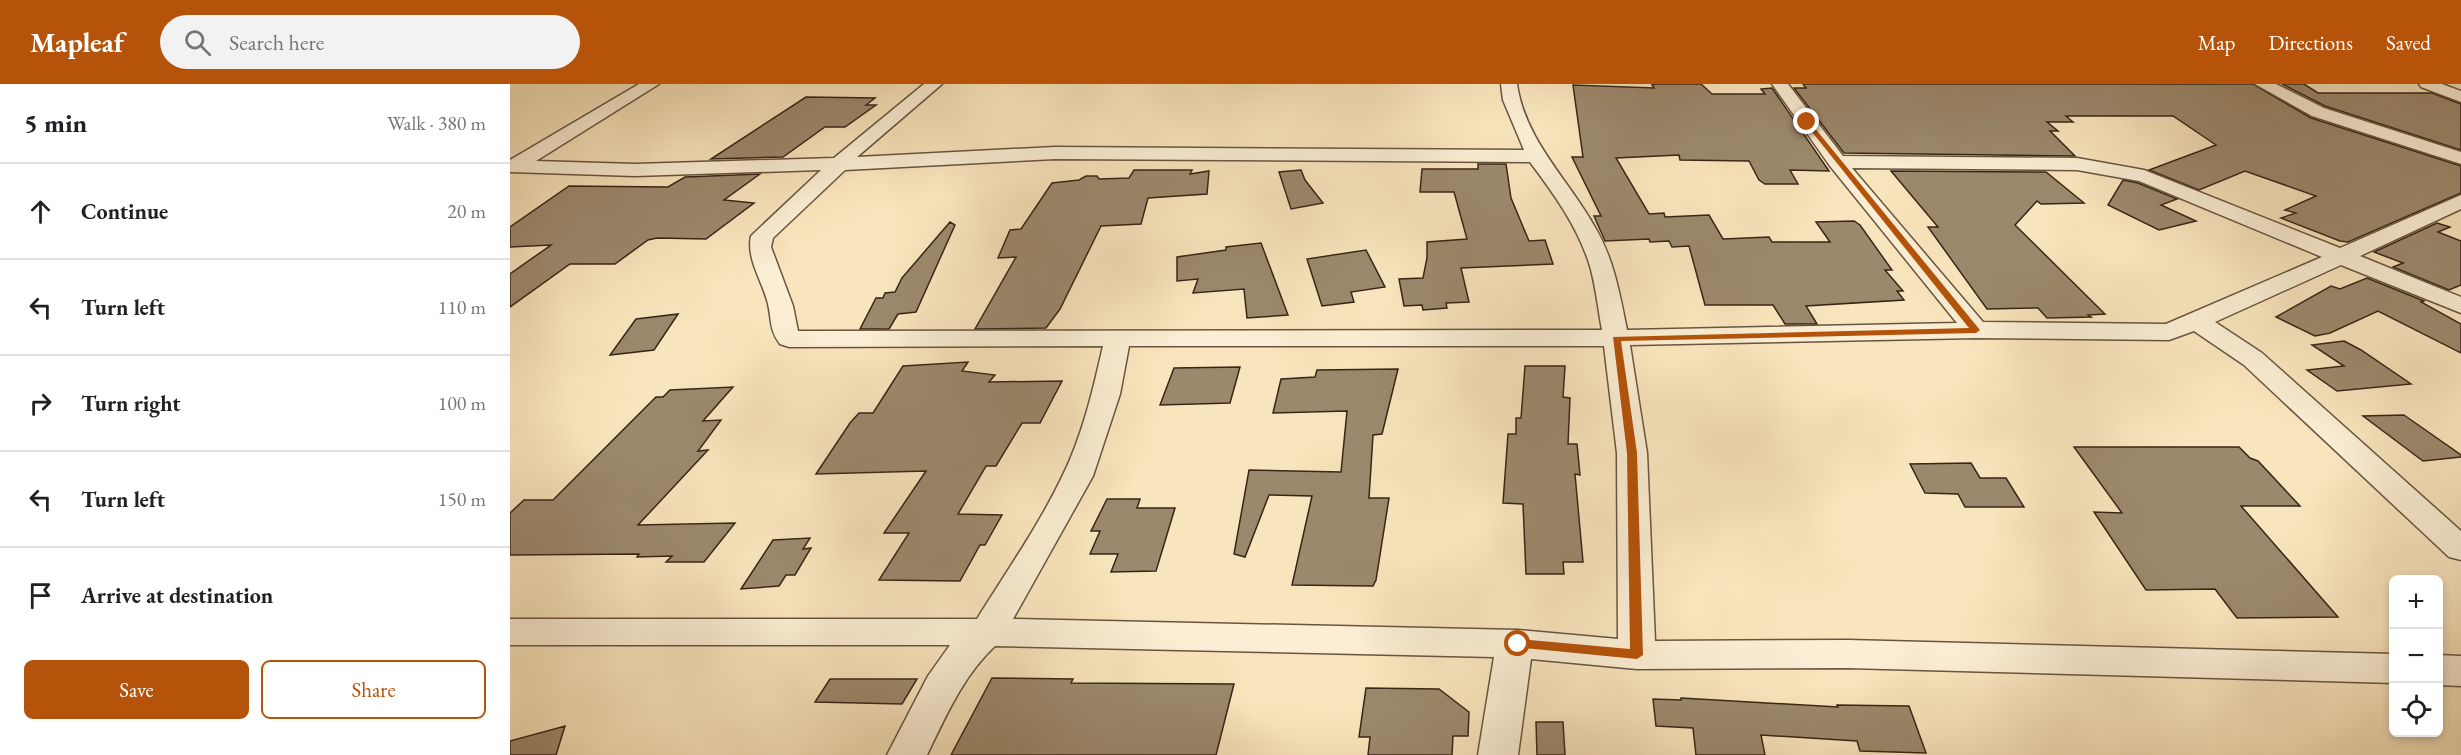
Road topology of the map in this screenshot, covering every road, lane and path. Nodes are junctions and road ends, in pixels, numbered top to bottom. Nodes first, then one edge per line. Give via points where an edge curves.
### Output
1 (651, 84) edge
2 (934, 84) edge
3 (1509, 84) edge
4 (1780, 84) edge
5 (2263, 84) edge
6 (2427, 84) edge
7 (2461, 97) edge
8 (550, 144) junction
9 (510, 146) edge
10 (1536, 156) junction
11 (2461, 158) edge
12 (1837, 162) junction
13 (840, 164) junction
14 (512, 167) edge
15 (2461, 201) edge
16 (2343, 256) junction
17 (2461, 306) edge
18 (2198, 322) junction
19 (1976, 330) junction
20 (1118, 338) junction
21 (1616, 338) junction
22 (2461, 549) edge
23 (510, 632) edge
24 (987, 632) junction
25 (1518, 644) junction
26 (1637, 655) junction
27 (2389, 669) edge
28 (2443, 670) edge
29 (2461, 671) edge
30 (907, 755) edge
31 (1498, 755) edge

1 - 8 street
2 - 13 street
3 - 10 street via 1511,100
4 - 12 street
5 - 11 street via 2318,112
6 - 7 street
8 - 9 street
8 - 14 street
10 - 13 street via 1055,153
10 - 21 street via 1587,231 1602,267
12 - 16 street via 2077,164 2120,170 2158,180
12 - 19 street
13 - 14 street via 635,170
13 - 20 street via 762,236 760,247 789,339
15 - 16 street
16 - 17 street
16 - 18 street
18 - 19 street via 2169,332
18 - 22 street via 2253,359
19 - 21 street
20 - 21 street
20 - 24 street via 1106,394 1078,476
21 - 26 street via 1632,453
23 - 24 street
24 - 25 street
24 - 30 street via 966,651 941,687
25 - 26 street
25 - 31 street via 1512,660
26 - 27 street via 1848,654
28 - 29 street

